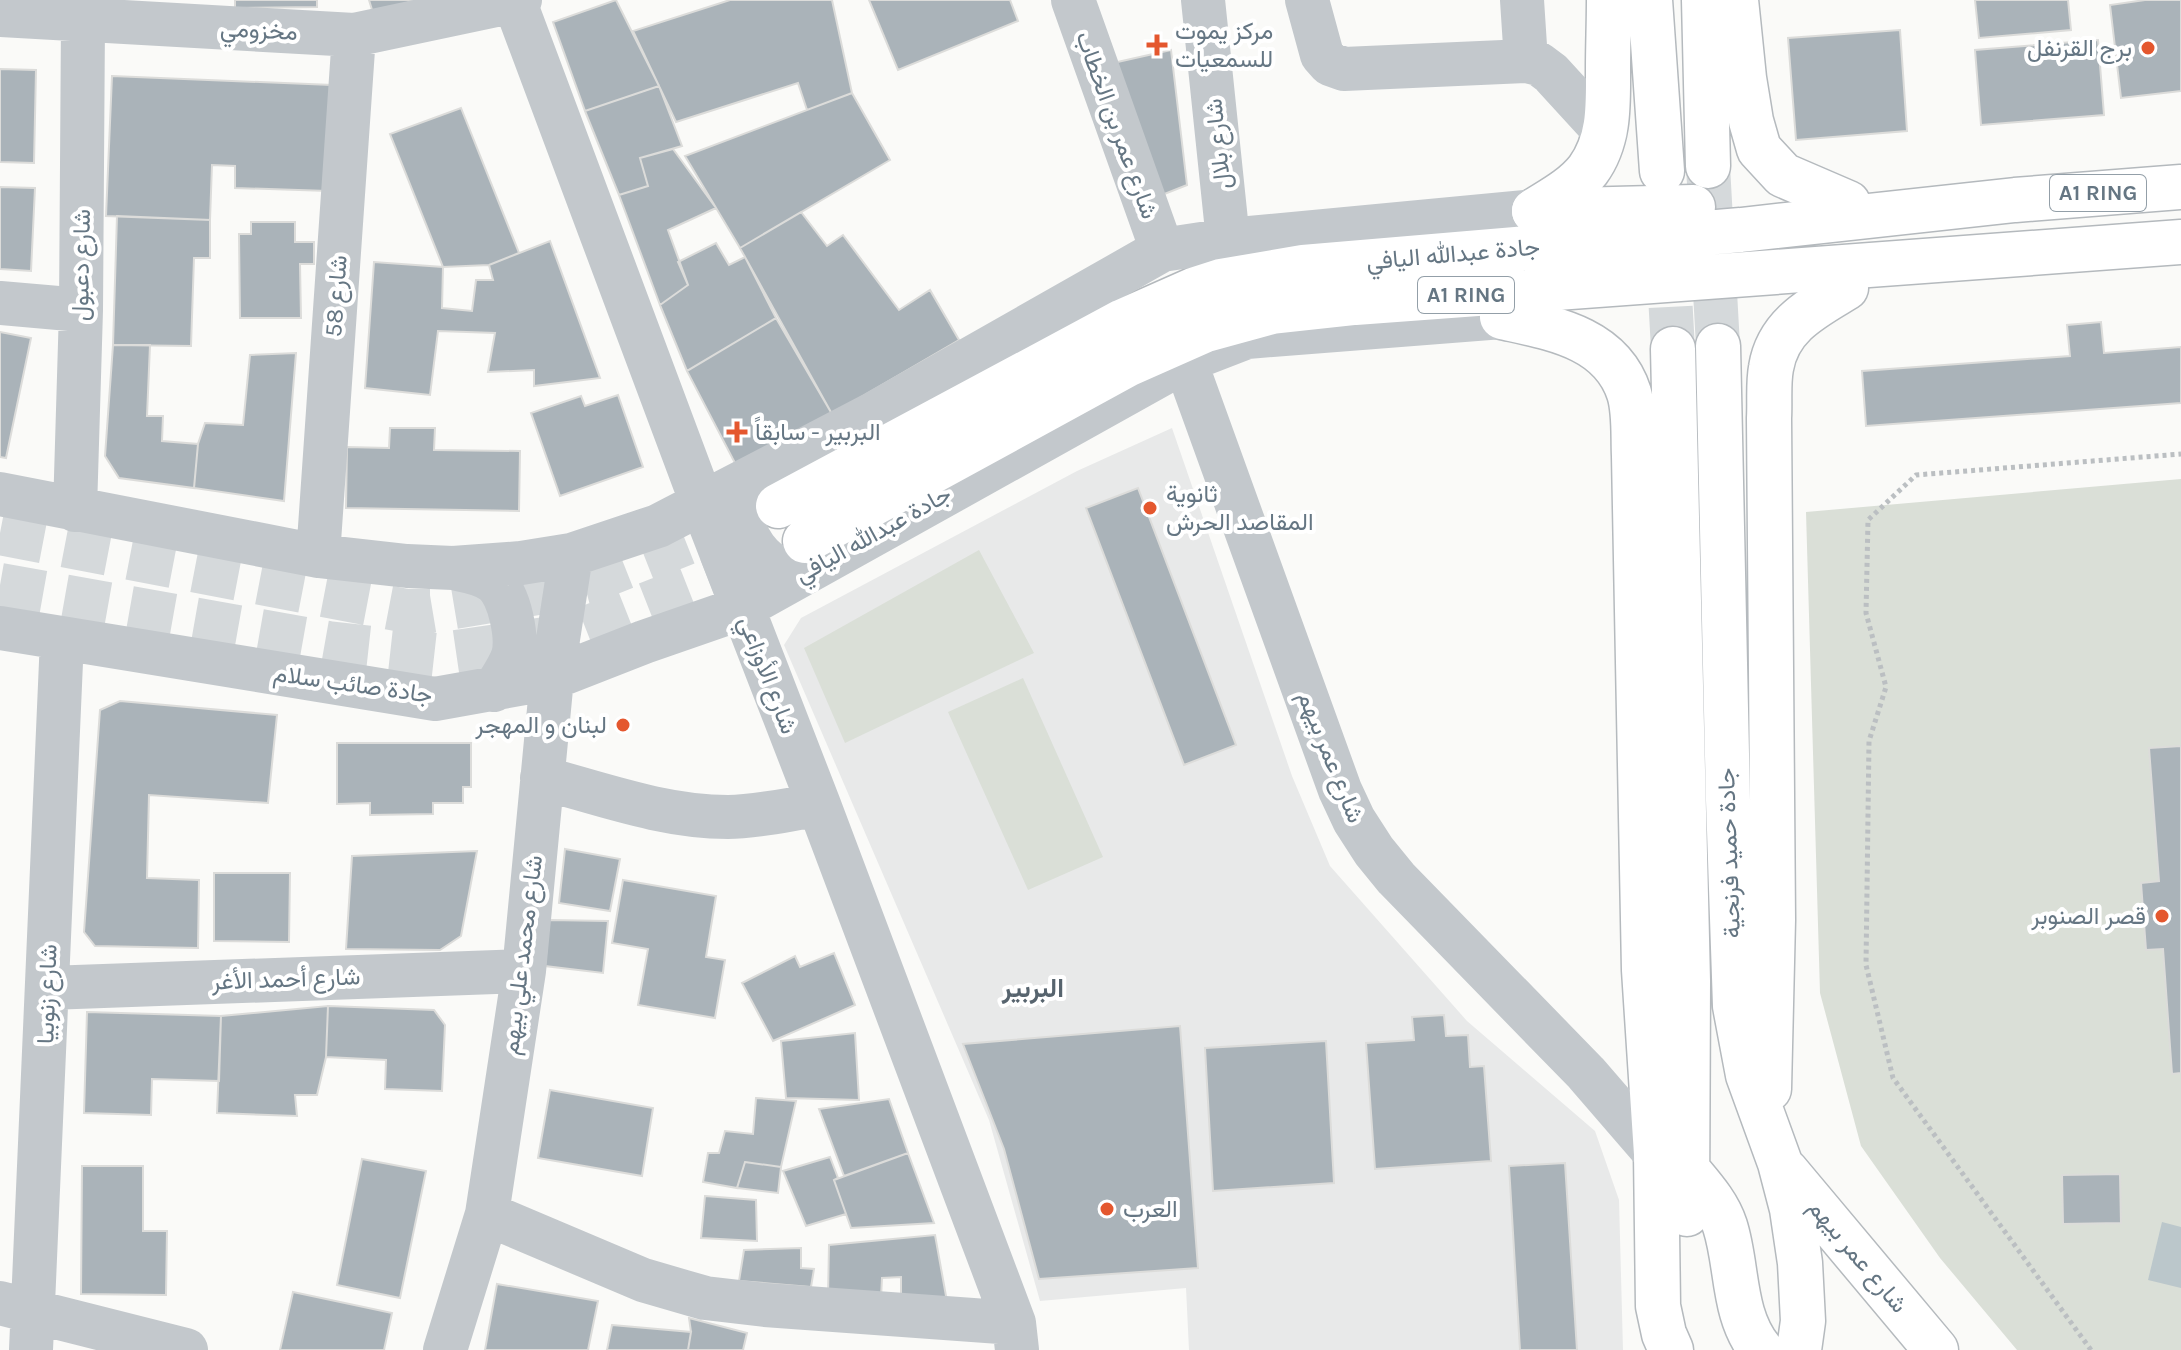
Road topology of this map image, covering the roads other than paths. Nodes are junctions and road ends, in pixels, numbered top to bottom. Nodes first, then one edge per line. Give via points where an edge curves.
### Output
1 (517, 0) edge
2 (1073, 0) edge
3 (1203, 0) edge
4 (1307, 0) edge
5 (1522, 0) edge
6 (1609, 0) edge
7 (1650, 0) edge
8 (1704, 0) edge
9 (1736, 0) edge
10 (0, 15) edge
11 (83, 20) junction
12 (354, 35) junction
13 (1526, 61) junction
14 (1605, 132) junction
15 (1708, 166) tunnel mouth
16 (1662, 171) tunnel mouth
17 (2181, 187) edge
18 (2015, 200) junction
19 (1848, 203) junction
20 (1534, 211) junction
21 (1228, 240) junction
22 (2181, 245) edge
23 (1162, 250) junction
24 (1846, 288) junction
25 (0, 303) edge
26 (81, 310) junction
27 (1502, 317) junction
28 (1718, 346) tunnel mouth
29 (1673, 349) tunnel mouth
30 (1185, 361) junction
31 (771, 489) junction
32 (0, 494) edge
33 (702, 503) junction
34 (75, 510) junction
35 (809, 554) junction
36 (571, 555) junction
37 (318, 556) junction
38 (453, 568) junction
39 (742, 608) junction
40 (0, 628) edge
41 (62, 639) junction
42 (552, 678) junction
43 (494, 690) junction
44 (542, 778) junction
45 (819, 805) junction
46 (524, 971) junction
47 (48, 988) junction
48 (1774, 1145) junction
49 (1671, 1162) junction
50 (487, 1214) junction
51 (21, 1321) edge
52 (1015, 1336) edge
53 (186, 1350) edge
54 (445, 1350) edge
55 (1671, 1350) edge
56 (1688, 1350) edge
57 (1761, 1350) edge
58 (1799, 1350) edge
59 (1936, 1350) edge

1 - 12 street, مخزومي
1 - 33 street, شارع الأوزاعي
2 - 23 street, شارع عمر بن الخطاب
3 - 21 street, شارع بلال
4 - 13 street via 1322,55 1344,69
5 - 13 street
6 - 14 main road
7 - 16 main road
8 - 15 main road
9 - 19 main road via 1759,149 1783,175
10 - 11 street, مخزومي
11 - 12 street, مخزومي
11 - 26 street, شارع دعبول
12 - 37 street, شارع 58
13 - 14 street via 1551,73
14 - 20 main road via 1587,171
17 - 18 main road, جادة عبدالله اليافي / A1 RING
18 - 19 main road
18 - 31 main road, جادة عبدالله اليافي / A1 RING via 1741,230 1303,267 1221,281 1123,321
19 - 20 main road
20 - 21 street, جادة عبدالله اليافي
21 - 23 street, جادة عبدالله اليافي
22 - 24 main road
22 - 35 main road, جادة عبدالله اليافي / A1 RING via 1272,312 1206,330 1127,365
23 - 31 street, جادة عبدالله اليافي via 875,413
24 - 27 main road
24 - 48 main road via 1790,327 1771,367
25 - 26 street
26 - 34 street, شارع دعبول
27 - 30 street, جادة عبدالله اليافي via 1247,337
27 - 49 main road via 1588,342 1618,371 1629,394 1644,970
28 - 48 main road, جادة حميد فرنجية via 1735,1006 1748,1075
29 - 49 main road, جادة حميد فرنجية via 1688,965
30 - 35 street, جادة عبدالله اليافي
30 - 49 street, شارع عمر بيهم via 1354,820 1396,878
31 - 33 street, جادة عبدالله اليافي
31 - 35 street via 751,488 743,503 745,529 773,565 784,568
32 - 34 street
33 - 36 street via 658,526
33 - 39 street, شارع الأوزاعي
34 - 37 street
35 - 39 street, جادة عبدالله اليافي
36 - 38 street
36 - 42 street, شارع محمد علي بيهم
37 - 38 street
38 - 43 street via 477,573 505,596 513,655
39 - 42 street, جادة صائب سلام
39 - 45 street, شارع الأوزاعي
40 - 41 street, جادة صائب سلام
41 - 43 street, جادة صائب سلام via 435,699
41 - 47 street, شارع زنوبيا
42 - 43 street, جادة صائب سلام
42 - 44 street, شارع محمد علي بيهم
44 - 45 street via 658,809 708,816
44 - 46 street, شارع محمد علي بيهم
45 - 52 street, شارع الأوزاعي
46 - 47 street, شارع أحمد الأغر
46 - 50 street, شارع محمد علي بيهم
47 - 51 street, شارع زنوبيا
48 - 58 main road, جادة حميد فرنجية via 1800,1263
48 - 59 main road, شارع عمر بيهم
49 - 55 main road via 1658,1306
49 - 56 main road, جادة حميد فرنجية
49 - 57 main road, شارع عمر بيهم via 1710,1197 1724,1224 1743,1315
50 - 52 street via 643,1280 705,1298
50 - 54 street, شارع محمد علي بيهم
51 - 53 street

